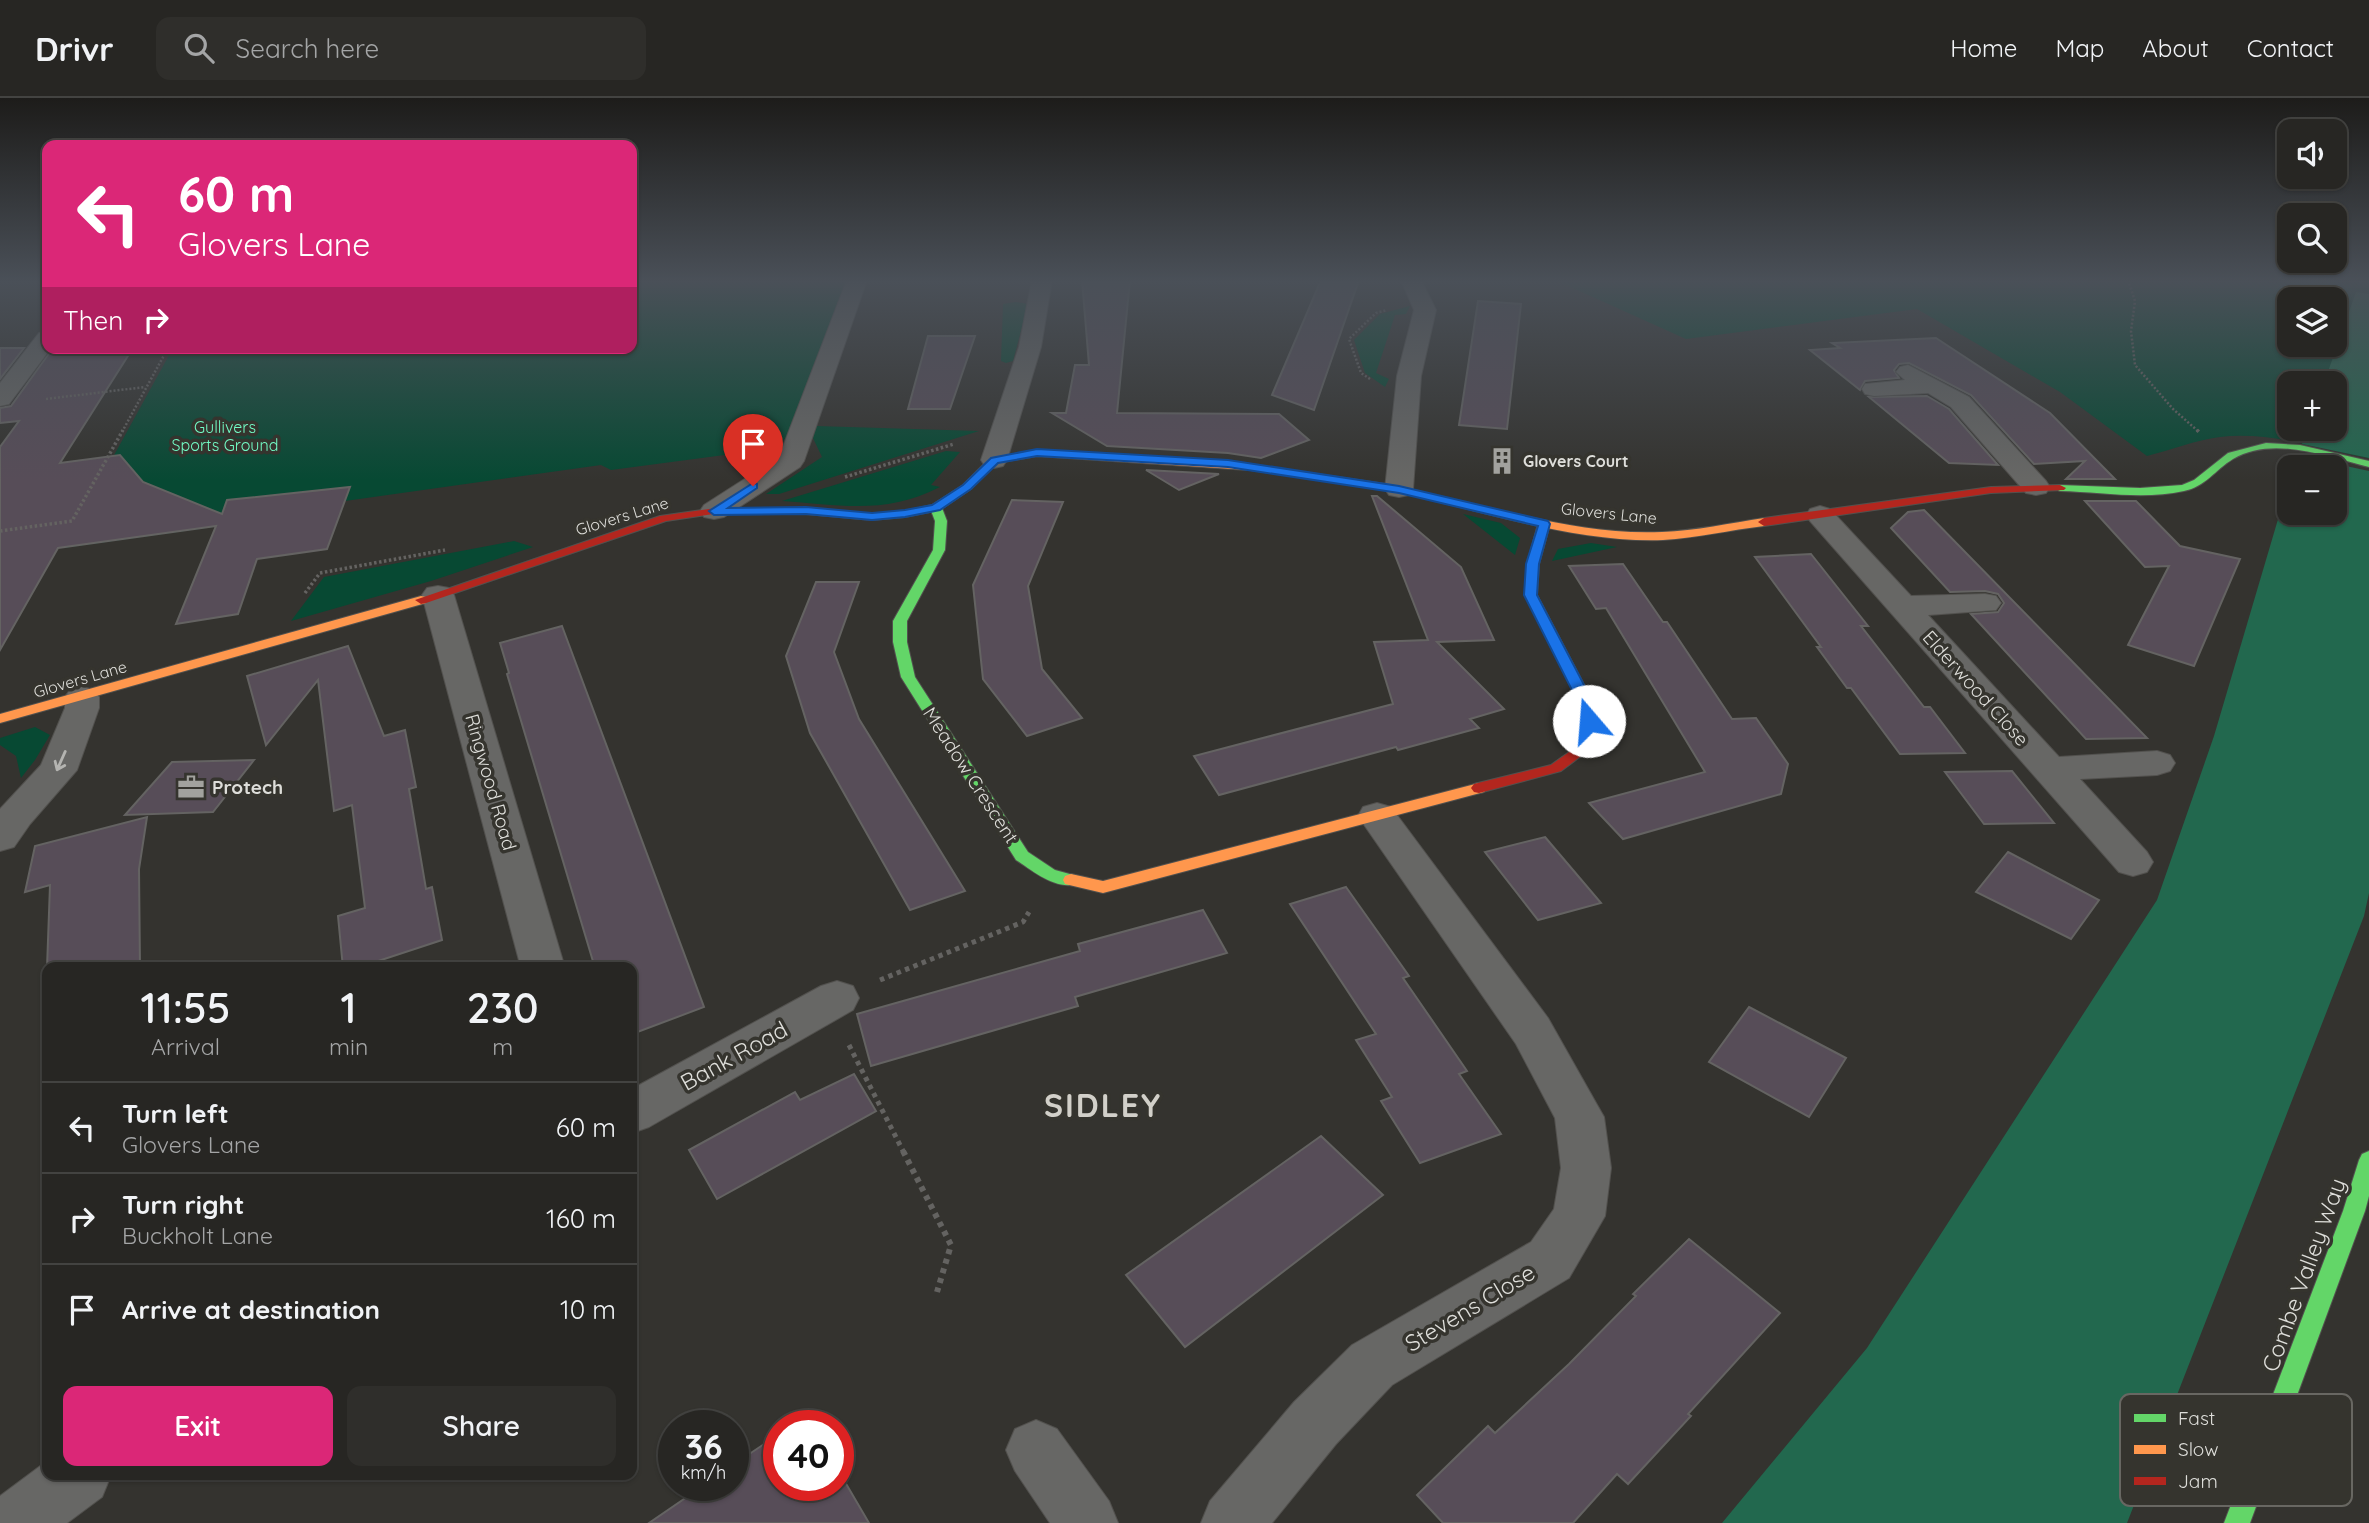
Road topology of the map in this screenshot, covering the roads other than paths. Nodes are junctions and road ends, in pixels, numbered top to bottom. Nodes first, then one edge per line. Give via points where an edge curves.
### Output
1 (41, 346) edge
2 (833, 346) edge
3 (1030, 346) edge
4 (1416, 346) edge
5 (1908, 372) dead end
6 (1932, 386) junction
7 (1874, 389) dead end
8 (0, 400) edge
9 (995, 460) junction
10 (2369, 464) edge
11 (2036, 487) junction
12 (1399, 489) junction
13 (936, 508) junction
14 (714, 511) junction
15 (1821, 515) junction
16 (1544, 524) junction
17 (438, 595) junction
18 (1985, 603) dead end
19 (1903, 606) junction
20 (82, 697) junction
21 (0, 719) edge
22 (2157, 763) dead end
23 (2049, 769) junction
24 (1377, 816) junction
25 (0, 838) edge
26 (2133, 862) dead end
27 (541, 962) edge
28 (837, 998) road end
29 (637, 1110) edge
30 (2369, 1160) edge
31 (2285, 1394) edge
32 (1036, 1450) dead end
33 (73, 1480) edge
34 (2243, 1506) edge
35 (15, 1523) edge
36 (1087, 1523) edge
37 (1232, 1523) edge
38 (2237, 1523) edge

1 - 8 street
2 - 14 street via 791,461
3 - 9 street
4 - 12 street via 1409,376
5 - 6 street
6 - 7 street
6 - 11 street via 1960,402
9 - 12 street, Glovers Lane via 1037,453 1228,464
9 - 13 street, Glovers Lane
10 - 11 street, Glovers Lane via 2275,445 2231,455 2199,484 2174,489
11 - 15 street, Glovers Lane
12 - 16 street, Glovers Lane
13 - 14 street, Glovers Lane via 872,517
13 - 24 street, Meadow Crescent via 941,521 939,550 900,621 908,677 1022,856 1050,874 1103,887
14 - 17 street, Glovers Lane via 664,518
15 - 16 street, Glovers Lane via 1662,536
15 - 19 street, Elderwood Close
16 - 24 street, Meadow Crescent via 1533,564 1531,595 1584,700 1594,741 1556,768
17 - 20 street, Glovers Lane
17 - 27 street, Ringwood Road
18 - 19 street, Elderwood Close
19 - 23 street, Elderwood Close
20 - 21 street, Glovers Lane
20 -> 25 street via 58,770
22 - 23 street
23 - 26 street, Elderwood Close
24 - 37 street, Stevens Close via 1532,1031 1579,1117 1586,1168 1578,1216 1550,1260 1372,1365 1315,1423
28 - 29 street, Bank Road
30 - 31 street, Combe Valley Way
32 - 36 street
33 - 35 street
34 - 38 street, Combe Valley Way

